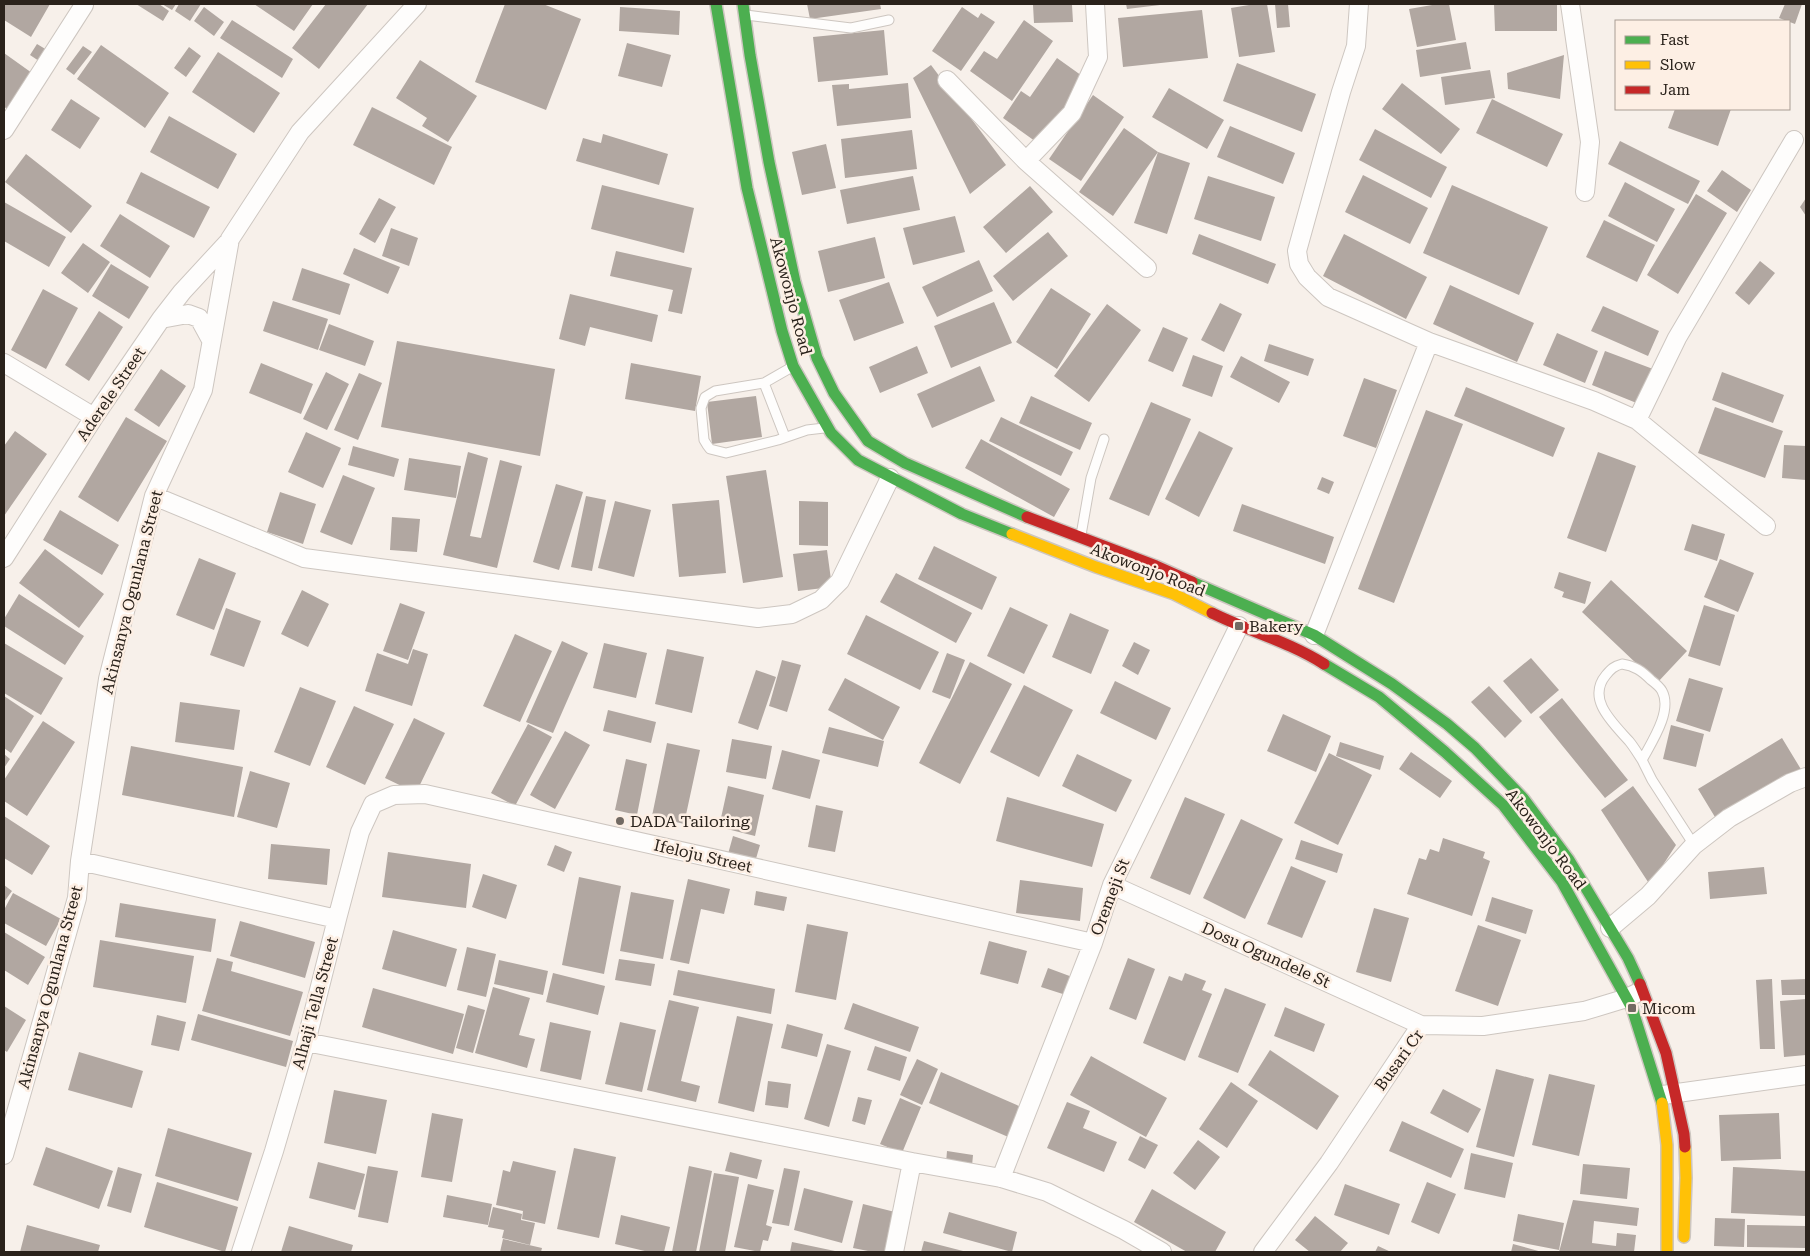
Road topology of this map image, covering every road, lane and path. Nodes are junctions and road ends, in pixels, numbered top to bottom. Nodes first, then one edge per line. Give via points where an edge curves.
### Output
1 (416, 4) edge
2 (716, 4) edge
3 (1095, 4) edge
4 (1359, 4) edge
5 (1570, 4) edge
6 (84, 5) edge
7 (744, 10) edge
8 (889, 20) dead end
9 (947, 80) dead end
10 (4, 130) edge
11 (1794, 140) dead end
12 (1026, 161) junction
13 (1585, 192) dead end
14 (230, 239) junction
15 (1148, 268) dead end
16 (196, 276) junction
17 (221, 289) junction
18 (161, 319) junction
19 (211, 340) junction
20 (1429, 342) junction
21 (805, 362) junction
22 (4, 363) edge
23 (764, 383) junction
24 (94, 417) junction
25 (1637, 420) junction
26 (827, 427) junction
27 (785, 437) junction
28 (1104, 439) dead end
29 (890, 478) junction
30 (154, 496) junction
31 (1766, 526) dead end
32 (1080, 538) junction
33 (4, 558) edge
34 (1239, 626) junction
35 (1314, 635) junction
36 (1642, 760) junction
37 (1806, 777) edge
38 (1694, 845) junction
39 (80, 861) junction
40 (1112, 885) junction
41 (337, 919) junction
42 (1610, 928) junction
43 (1093, 943) junction
44 (1643, 990) junction
45 (1627, 998) junction
46 (1420, 1025) junction
47 (306, 1042) junction
48 (1806, 1075) edge
49 (1668, 1094) junction
50 (10, 1118) edge
51 (4, 1155) edge
52 (912, 1162) junction
53 (1001, 1178) junction
54 (241, 1252) edge
55 (894, 1252) edge
56 (1162, 1252) edge
57 (1263, 1252) edge
58 (1667, 1252) edge
59 (1684, 1252) edge

1 - 14 street, Akinsanya Ogunlana Street via 300,132
2 - 21 main road, Akowonjo Road via 747,188 782,331
3 - 12 street via 1098,57 1072,113
4 - 20 street via 1356,46 1309,205 1297,251 1299,264 1307,277 1328,297
5 - 13 street via 1590,142
6 - 10 street
7 - 8 lane via 852,28
7 - 21 main road, Akowonjo Road via 769,162 795,282
9 - 12 street
11 - 25 street via 1678,338
12 - 15 street
14 - 16 street, Aderele Street
14 - 17 street, Akinsanya Ogunlana Street
16 - 17 street via 210,278
16 - 18 street, Aderele Street
17 - 19 street, Akinsanya Ogunlana Street
18 - 19 street via 188,314 199,318
18 - 24 street, Aderele Street
19 - 30 street, Akinsanya Ogunlana Street via 202,390
20 - 25 street via 1594,401
20 - 35 street
21 - 23 lane
21 - 26 main road, Akowonjo Road
21 - 32 main road, Akowonjo Road via 834,393 868,441 914,467
22 - 24 street
23 - 27 lane
23 - 27 lane via 715,391 705,397 701,408 704,440 710,449 726,453
24 - 33 street, Aderele Street
25 - 31 street
26 - 27 lane
26 - 29 main road, Akowonjo Road via 858,460
28 - 32 lane via 1091,478
29 - 30 street via 840,581 821,600 792,614 758,618 304,558
29 - 34 main road, Akowonjo Road via 962,514 1174,594
30 - 39 street, Akinsanya Ogunlana Street via 108,679
32 - 35 main road, Akowonjo Road via 1164,570
34 - 40 street, Oremeji St
34 - 45 main road, Akowonjo Road via 1303,651 1379,697 1503,806 1562,882
35 - 42 main road, Akowonjo Road via 1392,684 1475,748 1524,798 1569,860
36 - 36 lane via 1663,717 1665,700 1662,692 1635,666 1614,666 1603,679 1599,700 1615,727
36 - 38 lane
37 - 38 street via 1729,818
38 - 42 street via 1648,896
39 - 41 street, Alhaji Tella Street
39 - 50 street, Akinsanya Ogunlana Street via 77,898
40 - 43 street, Oremeji St
40 - 46 street, Dosu Ogundele St
41 - 43 street, Ifeloju Street via 360,832 373,804 394,795 425,794
41 - 47 street, Alhaji Tella Street
42 - 44 main road, Akowonjo Road
43 - 53 street, Oremeji St
44 - 45 street, Busari Cr
44 - 49 main road, Akowonjo Road via 1666,1053
45 - 46 street, Busari Cr via 1584,1011 1483,1026
45 - 49 main road, Akowonjo Road
46 - 57 street, Busari Cr via 1329,1163
47 - 52 street
47 - 54 street, Alhaji Tella Street
48 - 49 street
49 - 58 main road, Akowonjo Road
49 - 59 main road, Akowonjo Road via 1684,1134
50 - 51 street, Akinsanya Ogunlana Street
52 - 53 street
52 - 55 street
53 - 56 street via 1047,1192

